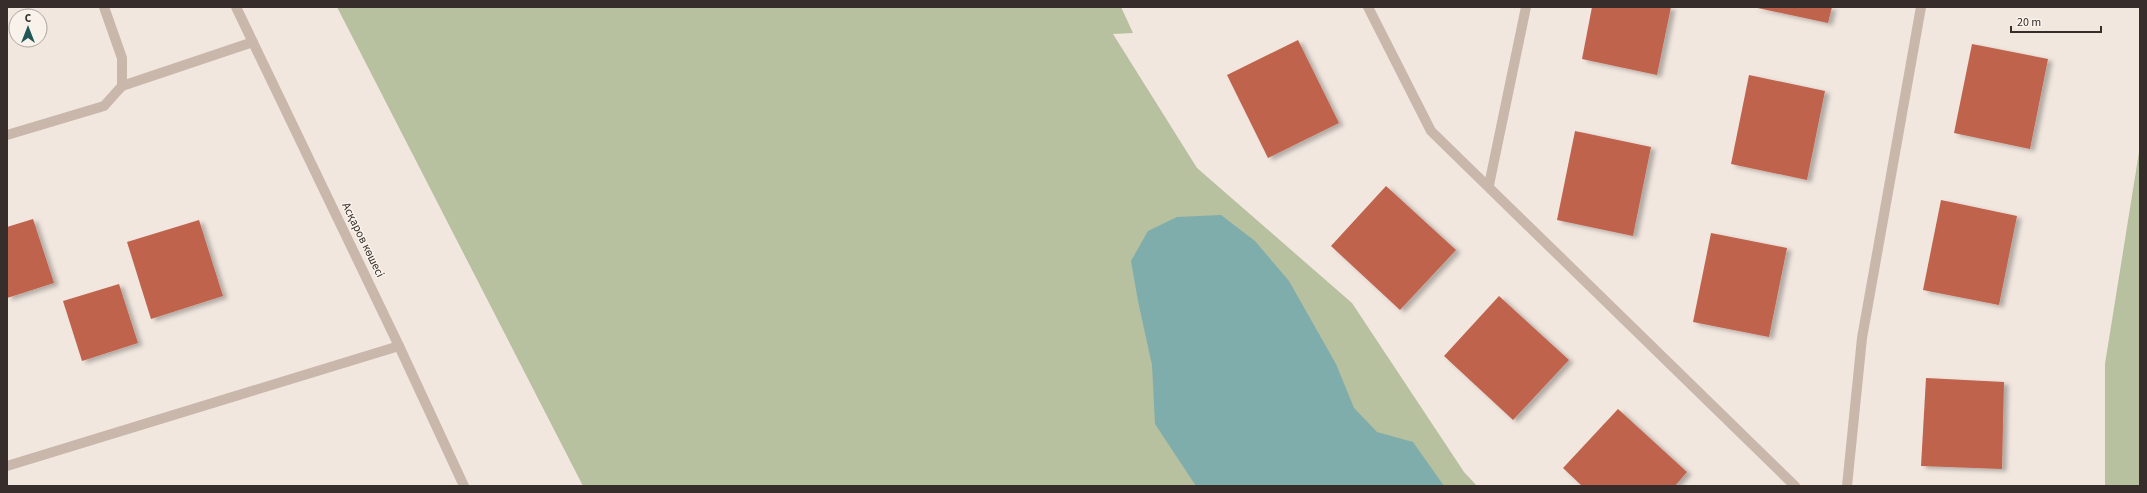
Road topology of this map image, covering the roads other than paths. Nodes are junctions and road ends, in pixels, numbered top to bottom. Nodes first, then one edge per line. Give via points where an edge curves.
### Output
1 (104, 7) edge
2 (236, 7) edge
3 (1368, 7) edge
4 (1526, 7) edge
5 (1921, 7) edge
6 (253, 42) junction
7 (122, 86) junction
8 (7, 135) edge
9 (1489, 185) junction
10 (399, 346) junction
11 (7, 466) edge
12 (464, 486) edge
13 (1795, 486) edge
14 (1846, 486) edge

1 - 7 street via 122,58
2 - 6 street, Асқаров көшесі
3 - 9 street via 1431,131
4 - 9 street
5 - 14 street via 1862,338
6 - 7 street
6 - 10 street, Асқаров көшесі
7 - 8 street via 104,106
9 - 13 street
10 - 11 street
10 - 12 street, Асқаров көшесі

